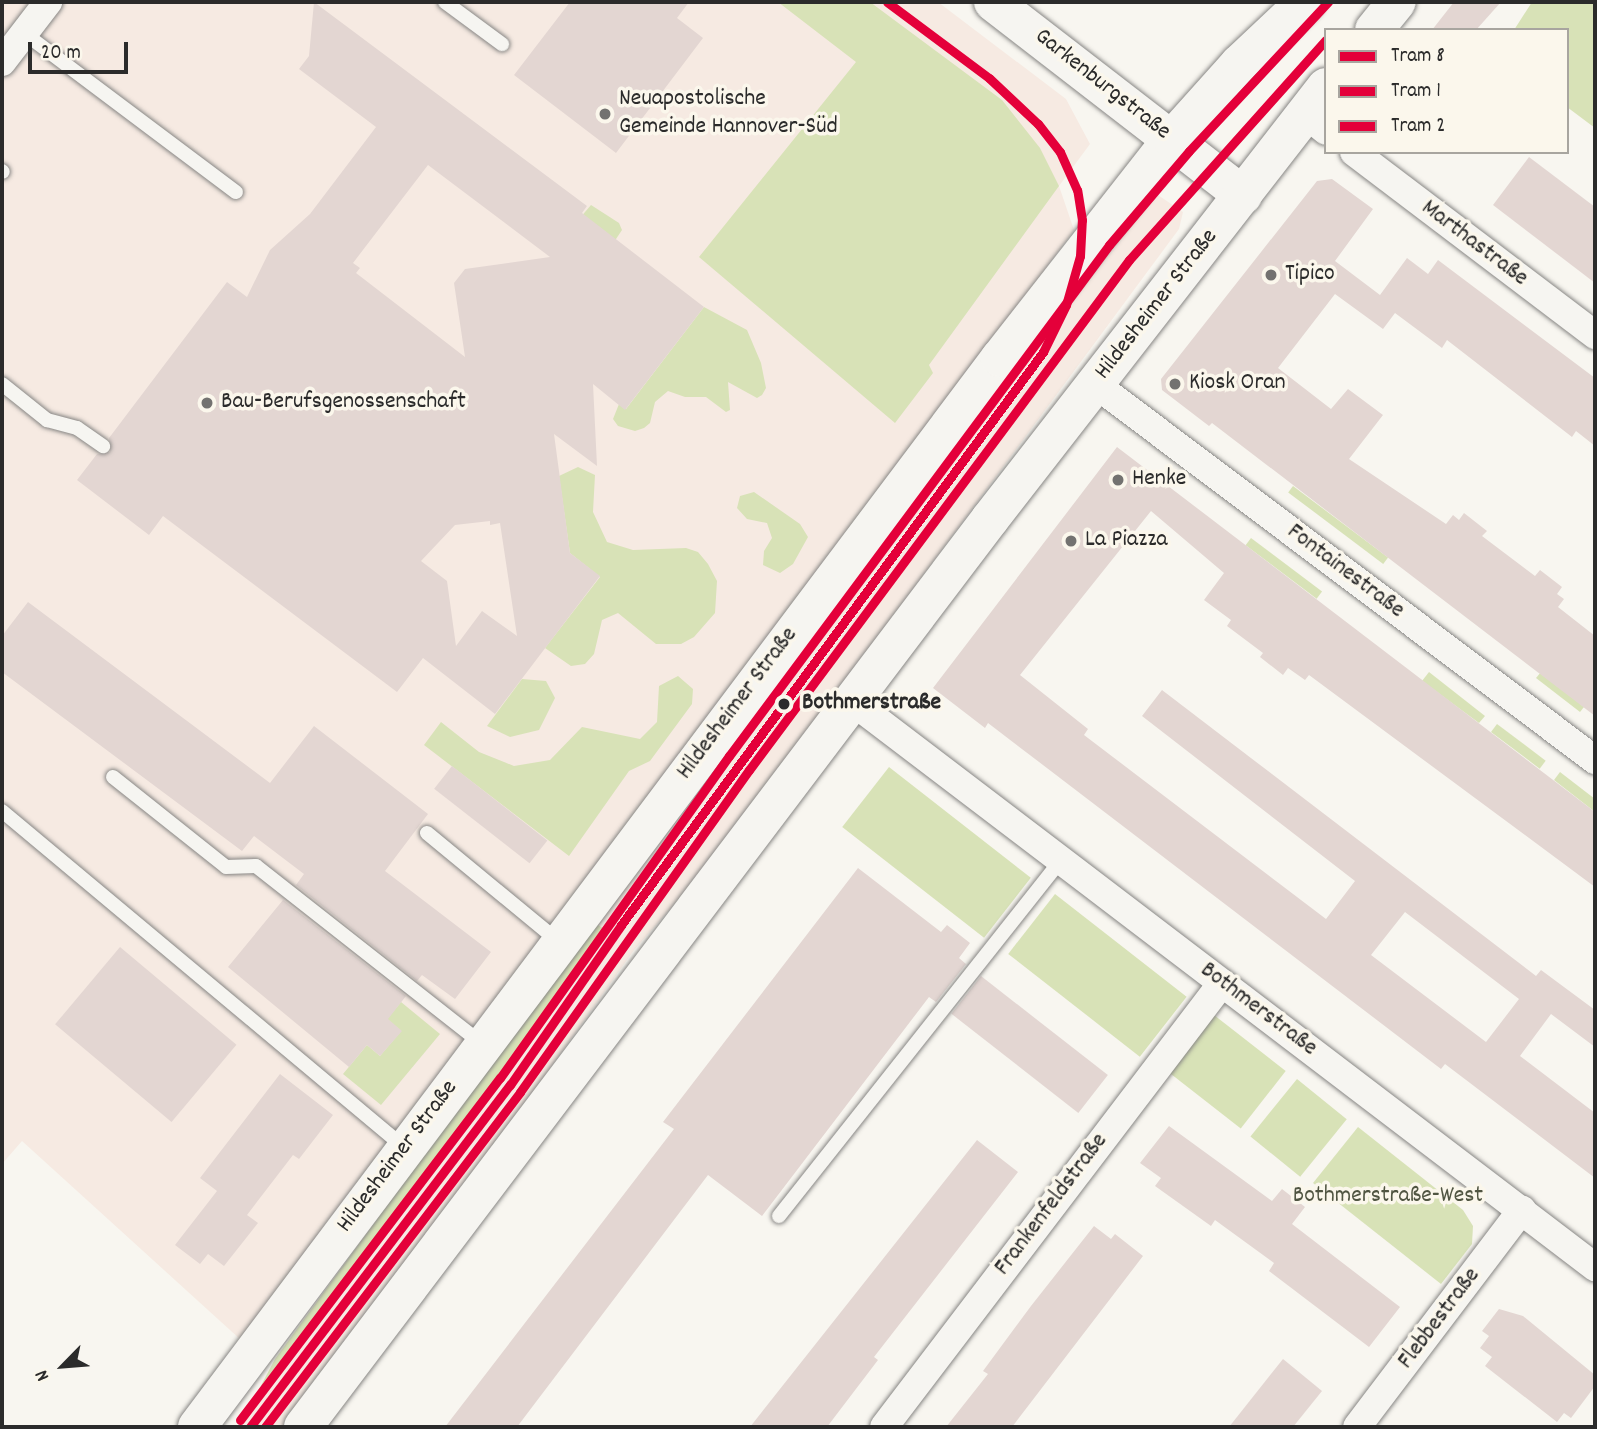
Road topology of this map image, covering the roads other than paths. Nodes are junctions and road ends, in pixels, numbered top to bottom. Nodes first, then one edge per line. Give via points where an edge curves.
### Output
1 (48, 2) edge
2 (445, 2) edge
3 (993, 2) edge
4 (1305, 2) edge
5 (1397, 2) edge
6 (1376, 28) edge
7 (24, 33) junction
8 (502, 44) dead end
9 (2, 62) edge
10 (1319, 110) edge
11 (1172, 139) junction
12 (1357, 154) edge
13 (236, 192) dead end
14 (1243, 195) junction
15 (1595, 335) edge
16 (2, 384) edge
17 (1095, 384) junction
18 (103, 446) dead end
19 (853, 702) junction
20 (1595, 760) edge
21 (113, 777) dead end
22 (2, 811) edge
23 (428, 833) dead end
24 (1061, 860) junction
25 (560, 943) junction
26 (1222, 983) junction
27 (483, 1045) junction
28 (404, 1147) junction
29 (1522, 1210) junction
30 (779, 1216) dead end
31 (1595, 1268) edge
32 (197, 1427) edge
33 (303, 1427) edge
34 (884, 1427) edge
35 (1357, 1427) edge

1 - 7 street
2 - 8 lane
3 - 11 main road, Garkenburgstraße
4 - 11 main road, Hildesheimer Straße via 1239,64
5 - 6 main road
7 - 9 street
7 - 13 lane
10 - 14 main road, Hildesheimer Straße
11 - 14 main road, Garkenburgstraße
11 - 25 main road, Hildesheimer Straße via 1000,358
12 - 15 street, Marthastraße
14 - 17 main road, Hildesheimer Straße
16 - 18 lane via 47,420 77,428
17 - 19 main road, Hildesheimer Straße
17 - 20 street, Fontainestraße
19 - 24 street, Bothmerstraße
19 - 33 main road, Hildesheimer Straße
21 - 27 lane via 226,867 256,866
22 - 28 lane
23 - 25 lane
24 - 26 street, Bothmerstraße
24 - 30 lane
25 - 27 main road, Hildesheimer Straße
26 - 29 street, Bothmerstraße
26 - 34 street, Frankenfeldstraße
27 - 28 main road, Hildesheimer Straße
28 - 32 main road, Hildesheimer Straße
29 - 31 street, Bothmerstraße
29 - 35 street, Flebbestraße

